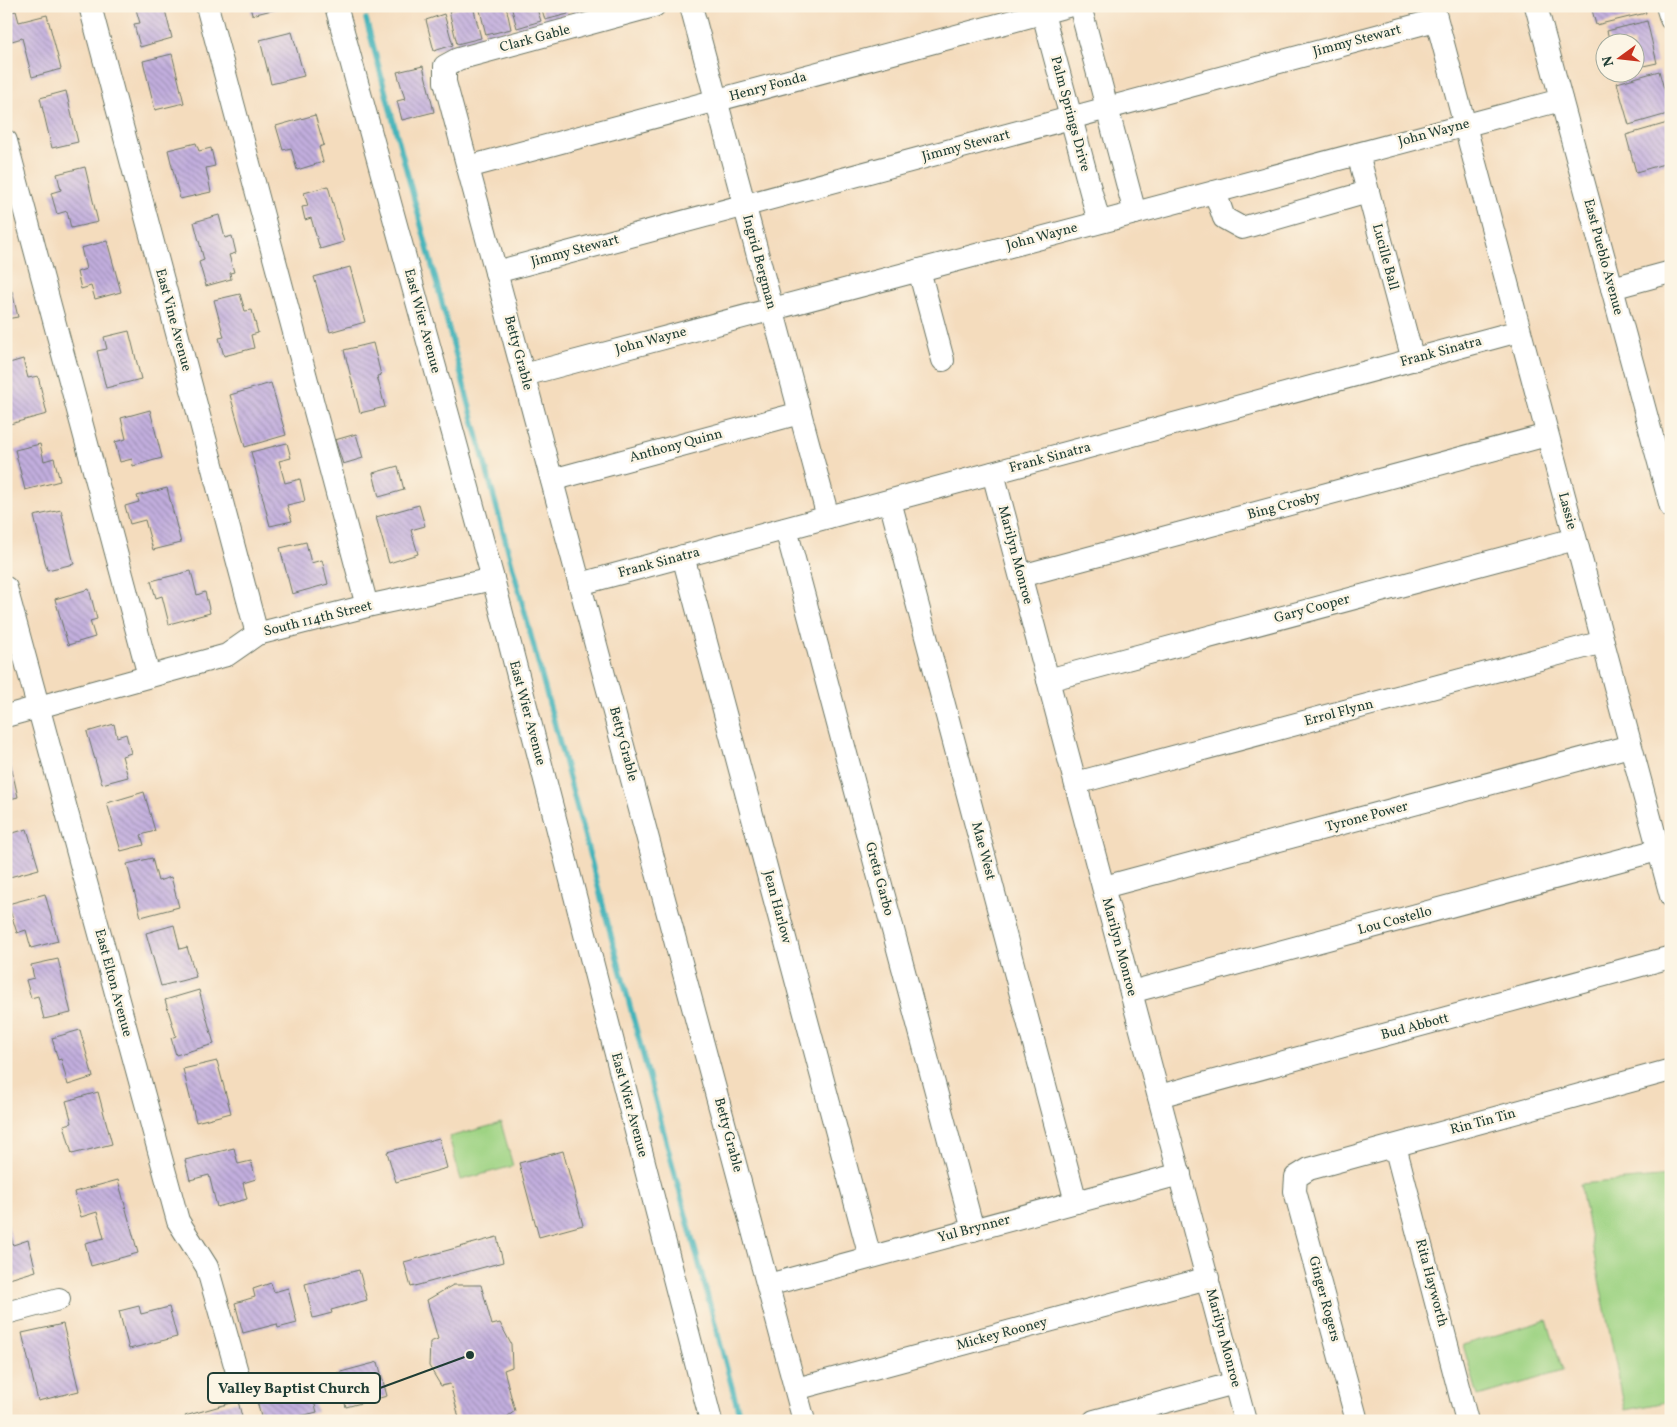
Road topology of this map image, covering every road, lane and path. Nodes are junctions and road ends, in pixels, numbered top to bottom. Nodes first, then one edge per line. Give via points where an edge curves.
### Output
1 (90, 6) edge
2 (207, 6) edge
3 (336, 6) edge
4 (654, 6) edge
5 (691, 6) edge
6 (1068, 6) edge
7 (1080, 6) edge
8 (1536, 6) edge
9 (1667, 6) edge
10 (1042, 10) edge
11 (1434, 13) edge
12 (1671, 19) edge
13 (445, 66) joint
14 (1561, 100) junction
15 (716, 101) junction
16 (1107, 108) junction
17 (1071, 118) junction
18 (1464, 125) junction
19 (6, 141) edge
20 (1358, 154) junction
21 (468, 167) junction
22 (1215, 192) junction
23 (1368, 192) junction
24 (744, 205) junction
25 (1135, 213) junction
26 (1099, 222) junction
27 (920, 270) junction
28 (496, 272) junction
29 (1671, 272) edge
30 (1612, 288) junction
31 (772, 309) junction
32 (1519, 331) junction
33 (943, 360) dead end
34 (1413, 360) junction
35 (524, 375) junction
36 (800, 413) junction
37 (1547, 435) junction
38 (993, 473) junction
39 (552, 480) junction
40 (890, 501) junction
41 (1671, 507) edge
42 (828, 518) junction
43 (786, 529) junction
44 (1575, 539) junction
45 (683, 556) junction
46 (1021, 576) junction
47 (492, 579) junction
48 (580, 584) junction
49 (6, 588) edge
50 (367, 606) junction
51 (257, 634) junction
52 (1603, 642) junction
53 (150, 676) junction
54 (1048, 680) junction
55 (38, 707) junction
56 (6, 716) edge
57 (1630, 746) junction
58 (1076, 783) junction
59 (1658, 850) junction
60 (1104, 888) junction
61 (1671, 896) edge
62 (1671, 957) edge
63 (1131, 992) junction
64 (1671, 1070) edge
65 (1159, 1096) junction
66 (1395, 1146) junction
67 (1180, 1174) junction
68 (1296, 1177) joint
69 (1076, 1202) junction
70 (973, 1230) junction
71 (870, 1257) junction
72 (1208, 1278) junction
73 (768, 1285) junction
74 (59, 1299) dead end
75 (6, 1313) edge
76 (237, 1372) dead end
77 (1235, 1383) junction
78 (796, 1389) junction
79 (711, 1421) edge
80 (804, 1421) edge
81 (1094, 1421) edge
82 (1245, 1421) edge
83 (1357, 1421) edge
84 (1468, 1421) edge

1 - 51 street, East Vine Avenue
2 - 50 street
3 - 47 street, East Wier Avenue
4 - 13 street, Clark Gable via 458,59
5 - 15 street, Ingrid Bergman
6 - 10 street, Henry Fonda
7 - 16 street
8 - 14 street, East Pueblo Avenue
9 - 12 street
10 - 15 street, Henry Fonda
10 - 17 street, Palm Springs Drive
11 - 16 street, Jimmy Stewart
11 - 18 street, Lassie
13 - 21 street, Betty Grable via 445,82
14 - 18 street, John Wayne
14 - 30 street, East Pueblo Avenue
15 - 21 street, Henry Fonda
15 - 24 street, Ingrid Bergman
16 - 17 street, Jimmy Stewart
16 - 25 street
17 - 24 street, Jimmy Stewart
17 - 26 street, Palm Springs Drive
18 - 20 street, John Wayne
18 - 32 street, Lassie
19 - 53 street
20 - 22 street, John Wayne
20 - 23 street, Lucille Ball
21 - 28 street, Betty Grable
22 - 23 street via 1224,218 1242,228
22 - 25 street, John Wayne
23 - 34 street, Lucille Ball
24 - 28 street, Jimmy Stewart
24 - 31 street, Ingrid Bergman
25 - 26 street, John Wayne
26 - 27 street, John Wayne
27 - 31 street, John Wayne
27 - 33 street
28 - 35 street, Betty Grable
29 - 30 street
30 - 41 street, East Pueblo Avenue
31 - 35 street, John Wayne
31 - 36 street, Ingrid Bergman
32 - 34 street, Frank Sinatra
32 - 37 street, Lassie
34 - 38 street, Frank Sinatra
35 - 39 street, Betty Grable
36 - 39 street, Anthony Quinn
36 - 42 street, Ingrid Bergman
37 - 44 street, Lassie
37 - 46 street, Bing Crosby
38 - 40 street, Frank Sinatra
38 - 46 street, Marilyn Monroe
39 - 48 street, Betty Grable
40 - 42 street, Frank Sinatra
40 - 69 street, Mae West
42 - 43 street, Frank Sinatra
43 - 45 street, Frank Sinatra
43 - 70 street, Greta Garbo
44 - 52 street, Lassie
44 - 54 street, Gary Cooper
45 - 48 street, Frank Sinatra
45 - 71 street, Jean Harlow
46 - 54 street, Marilyn Monroe
47 - 50 street, South 114th Street
47 - 79 street, East Wier Avenue
48 - 73 street, Betty Grable
49 - 55 street, East Elton Avenue
50 - 51 street, South 114th Street
51 - 53 street, South 114th Street via 227,655
52 - 57 street, Lassie
52 - 58 street, Errol Flynn
53 - 55 street, South 114th Street
54 - 58 street, Marilyn Monroe
55 - 56 street, South 114th Street
55 - 76 street, East Elton Avenue via 178,1221 207,1267
57 - 59 street, Lassie
57 - 60 street, Tyrone Power
58 - 60 street, Marilyn Monroe
59 - 61 street, Lassie
59 - 63 street, Lou Costello
60 - 63 street, Marilyn Monroe
62 - 65 street, Bud Abbott
63 - 65 street, Marilyn Monroe
64 - 66 street, Rin Tin Tin
65 - 67 street, Marilyn Monroe
66 - 68 street, Rin Tin Tin via 1309,1169
66 - 84 street, Rita Hayworth
67 - 69 street, Yul Brynner
67 - 72 street, Marilyn Monroe
68 - 83 street, Ginger Rogers via 1295,1191
69 - 70 street, Yul Brynner
70 - 71 street, Yul Brynner
71 - 73 street, Yul Brynner
72 - 77 street, Marilyn Monroe
72 - 78 street, Mickey Rooney
73 - 78 street, Betty Grable
74 - 75 street
77 - 81 street
77 - 82 street, Marilyn Monroe
78 - 80 street, Betty Grable

